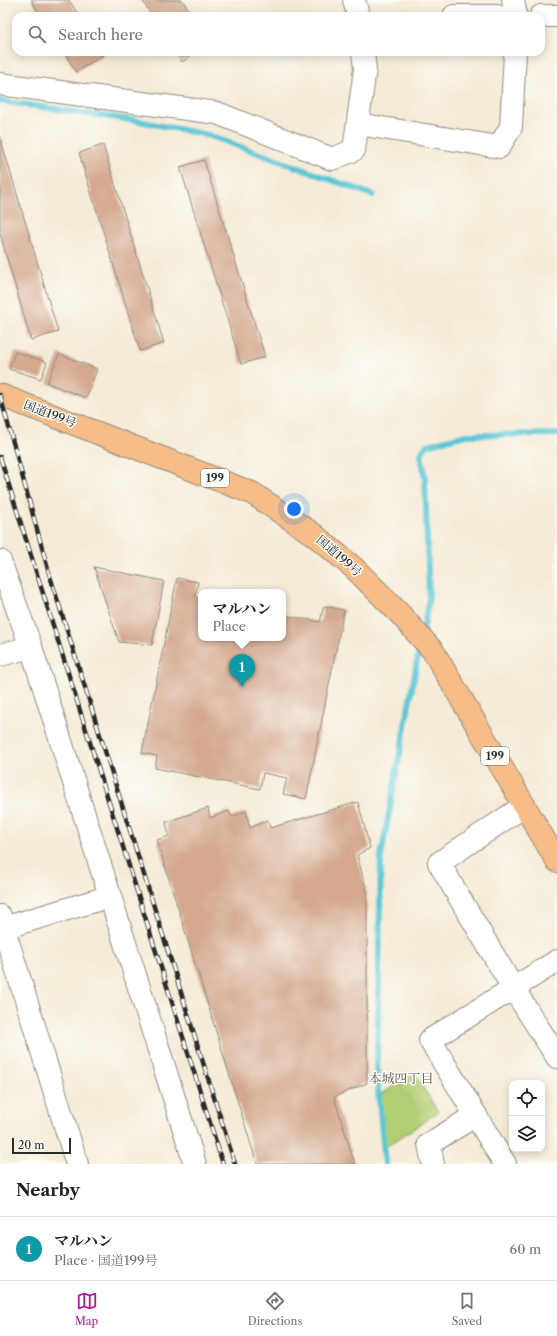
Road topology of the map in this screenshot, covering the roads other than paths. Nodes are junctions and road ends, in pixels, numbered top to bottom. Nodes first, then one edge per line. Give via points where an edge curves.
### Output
1 (354, 0) edge
2 (513, 0) edge
3 (357, 12) edge
4 (515, 12) edge
5 (545, 16) edge
6 (557, 16) edge
7 (363, 56) edge
8 (515, 56) edge
9 (0, 84) edge
10 (358, 124) junction
11 (0, 395) edge
12 (0, 561) edge
13 (31, 647) junction
14 (0, 655) edge
15 (524, 806) junction
16 (557, 861) edge
17 (111, 896) junction
18 (1, 924) edge
19 (557, 961) edge
20 (513, 988) junction
21 (557, 1057) edge
22 (476, 1115) junction
23 (77, 1164) edge
24 (195, 1164) edge
25 (433, 1164) edge
26 (505, 1164) edge

1 - 3 street
2 - 4 street
5 - 6 street
7 - 10 street via 365,69
8 - 10 street via 511,127 499,147
9 - 10 street via 217,113 332,159 354,150
11 - 15 highway, 国道199号 / 199 via 252,493 313,534 354,568 433,650
12 - 13 street
13 - 14 street
13 - 17 street
15 - 16 highway, 国道199号 / 199
15 - 20 street via 439,863
17 - 18 street
17 - 24 street
18 - 23 street
19 - 20 street
20 - 21 street
20 - 22 street via 430,1040
22 - 25 street via 429,1144
22 - 26 street

